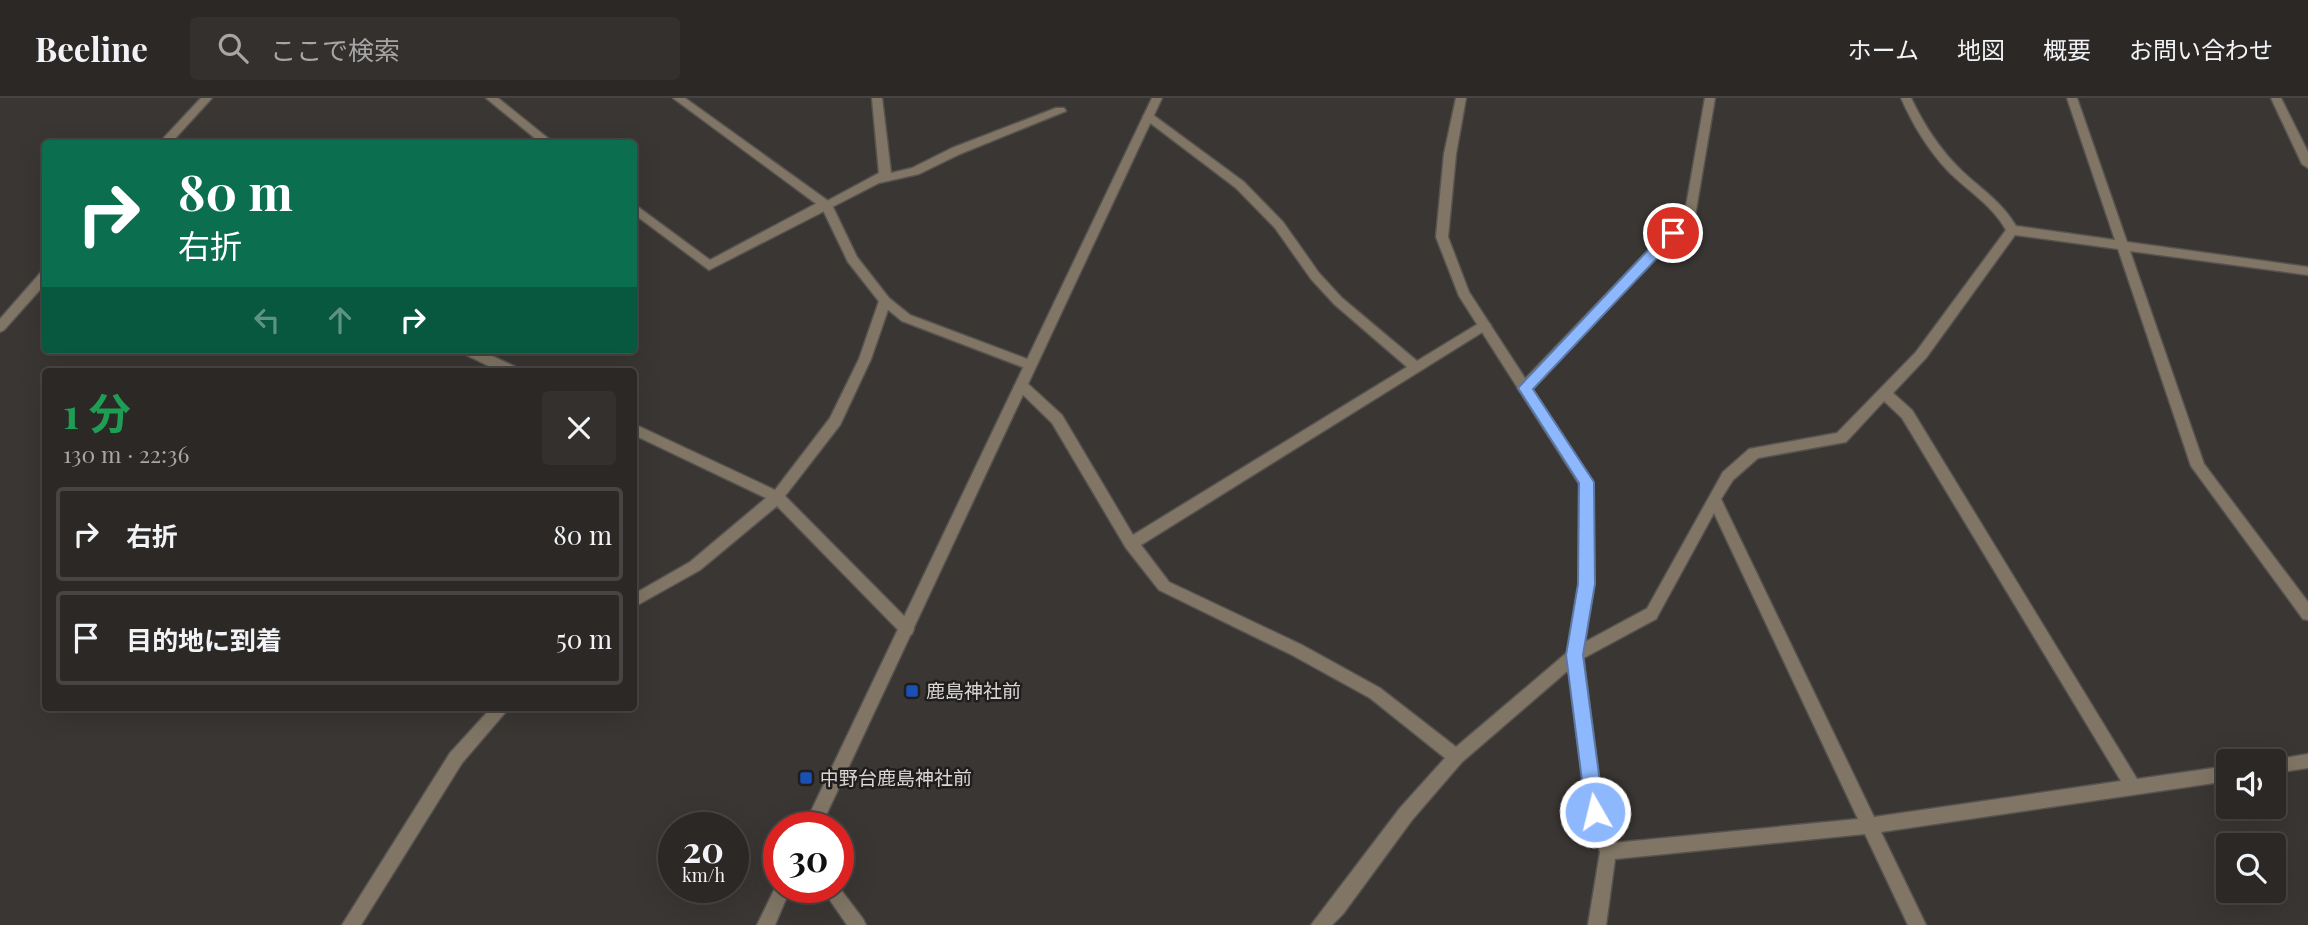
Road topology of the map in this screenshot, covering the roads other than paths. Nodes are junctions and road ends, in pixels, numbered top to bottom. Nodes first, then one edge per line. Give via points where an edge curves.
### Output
1 (207, 98) edge
2 (491, 98) edge
3 (678, 98) edge
4 (877, 98) edge
5 (1157, 98) edge
6 (1461, 98) edge
7 (1710, 98) edge
8 (1906, 98) edge
9 (2072, 98) edge
10 (2276, 98) edge
11 (1060, 111) dead end
12 (1149, 116) junction
13 (167, 140) edge
14 (545, 140) edge
15 (2308, 164) edge
16 (876, 180) junction
17 (826, 205) junction
18 (637, 210) edge
19 (2012, 230) junction
20 (2125, 246) junction
21 (2308, 271) edge
22 (42, 279) edge
23 (885, 301) junction
24 (1485, 325) junction
25 (0, 327) edge
26 (475, 354) edge
27 (1030, 365) junction
28 (1416, 367) junction
29 (505, 368) edge
30 (1021, 386) junction
31 (1525, 388) junction
32 (1884, 393) junction
33 (637, 430) edge
34 (777, 497) junction
35 (1714, 499) junction
36 (1131, 544) junction
37 (637, 599) edge
38 (2308, 614) edge
39 (907, 629) junction
40 (1575, 655) junction
41 (498, 711) edge
42 (1456, 757) junction
43 (2308, 761) edge
44 (2286, 764) edge
45 (2216, 775) edge
46 (2133, 787) junction
47 (819, 812) edge
48 (1870, 826) junction
49 (1608, 852) junction
50 (776, 903) edge
51 (840, 903) edge
52 (351, 925) edge
53 (766, 925) edge
54 (857, 925) edge
55 (1320, 925) edge
56 (1597, 925) edge
57 (1917, 925) edge

1 - 13 street
2 - 14 street
3 - 17 street
4 - 16 street via 885,176
5 - 12 street
6 - 24 street via 1442,237 1463,293
7 - 31 street via 1691,213
8 - 19 street via 1922,133 1958,174 2001,209
9 - 20 street
10 - 15 street
11 - 16 street via 915,171
12 - 27 street
12 - 28 street via 1240,185 1279,225 1338,301
16 - 17 street
17 - 18 street via 709,267
17 - 23 street via 852,258
19 - 20 street
19 - 32 street via 1921,355
20 - 21 street
20 - 38 street via 2198,466
22 - 25 street
23 - 27 street via 906,318
23 - 34 street via 865,359 835,421
24 - 28 street
24 - 31 street
26 - 29 street
27 - 30 street
28 - 36 street
30 - 36 street via 1062,427
30 - 39 street
31 - 40 street via 1586,482 1587,584
32 - 35 street via 1841,438 1754,453 1728,476
32 - 46 street via 1907,414
33 - 34 street
34 - 37 street via 695,566
34 - 39 street
35 - 40 street via 1651,614
35 - 48 street
36 - 42 street via 1164,586 1376,692
39 - 47 street
40 - 42 street
40 - 49 street via 1595,812
41 - 52 street via 456,758
42 - 55 street
43 - 44 street
45 - 46 street
46 - 48 street
48 - 49 street
48 - 57 street
49 - 56 street
50 - 53 street
51 - 54 street

